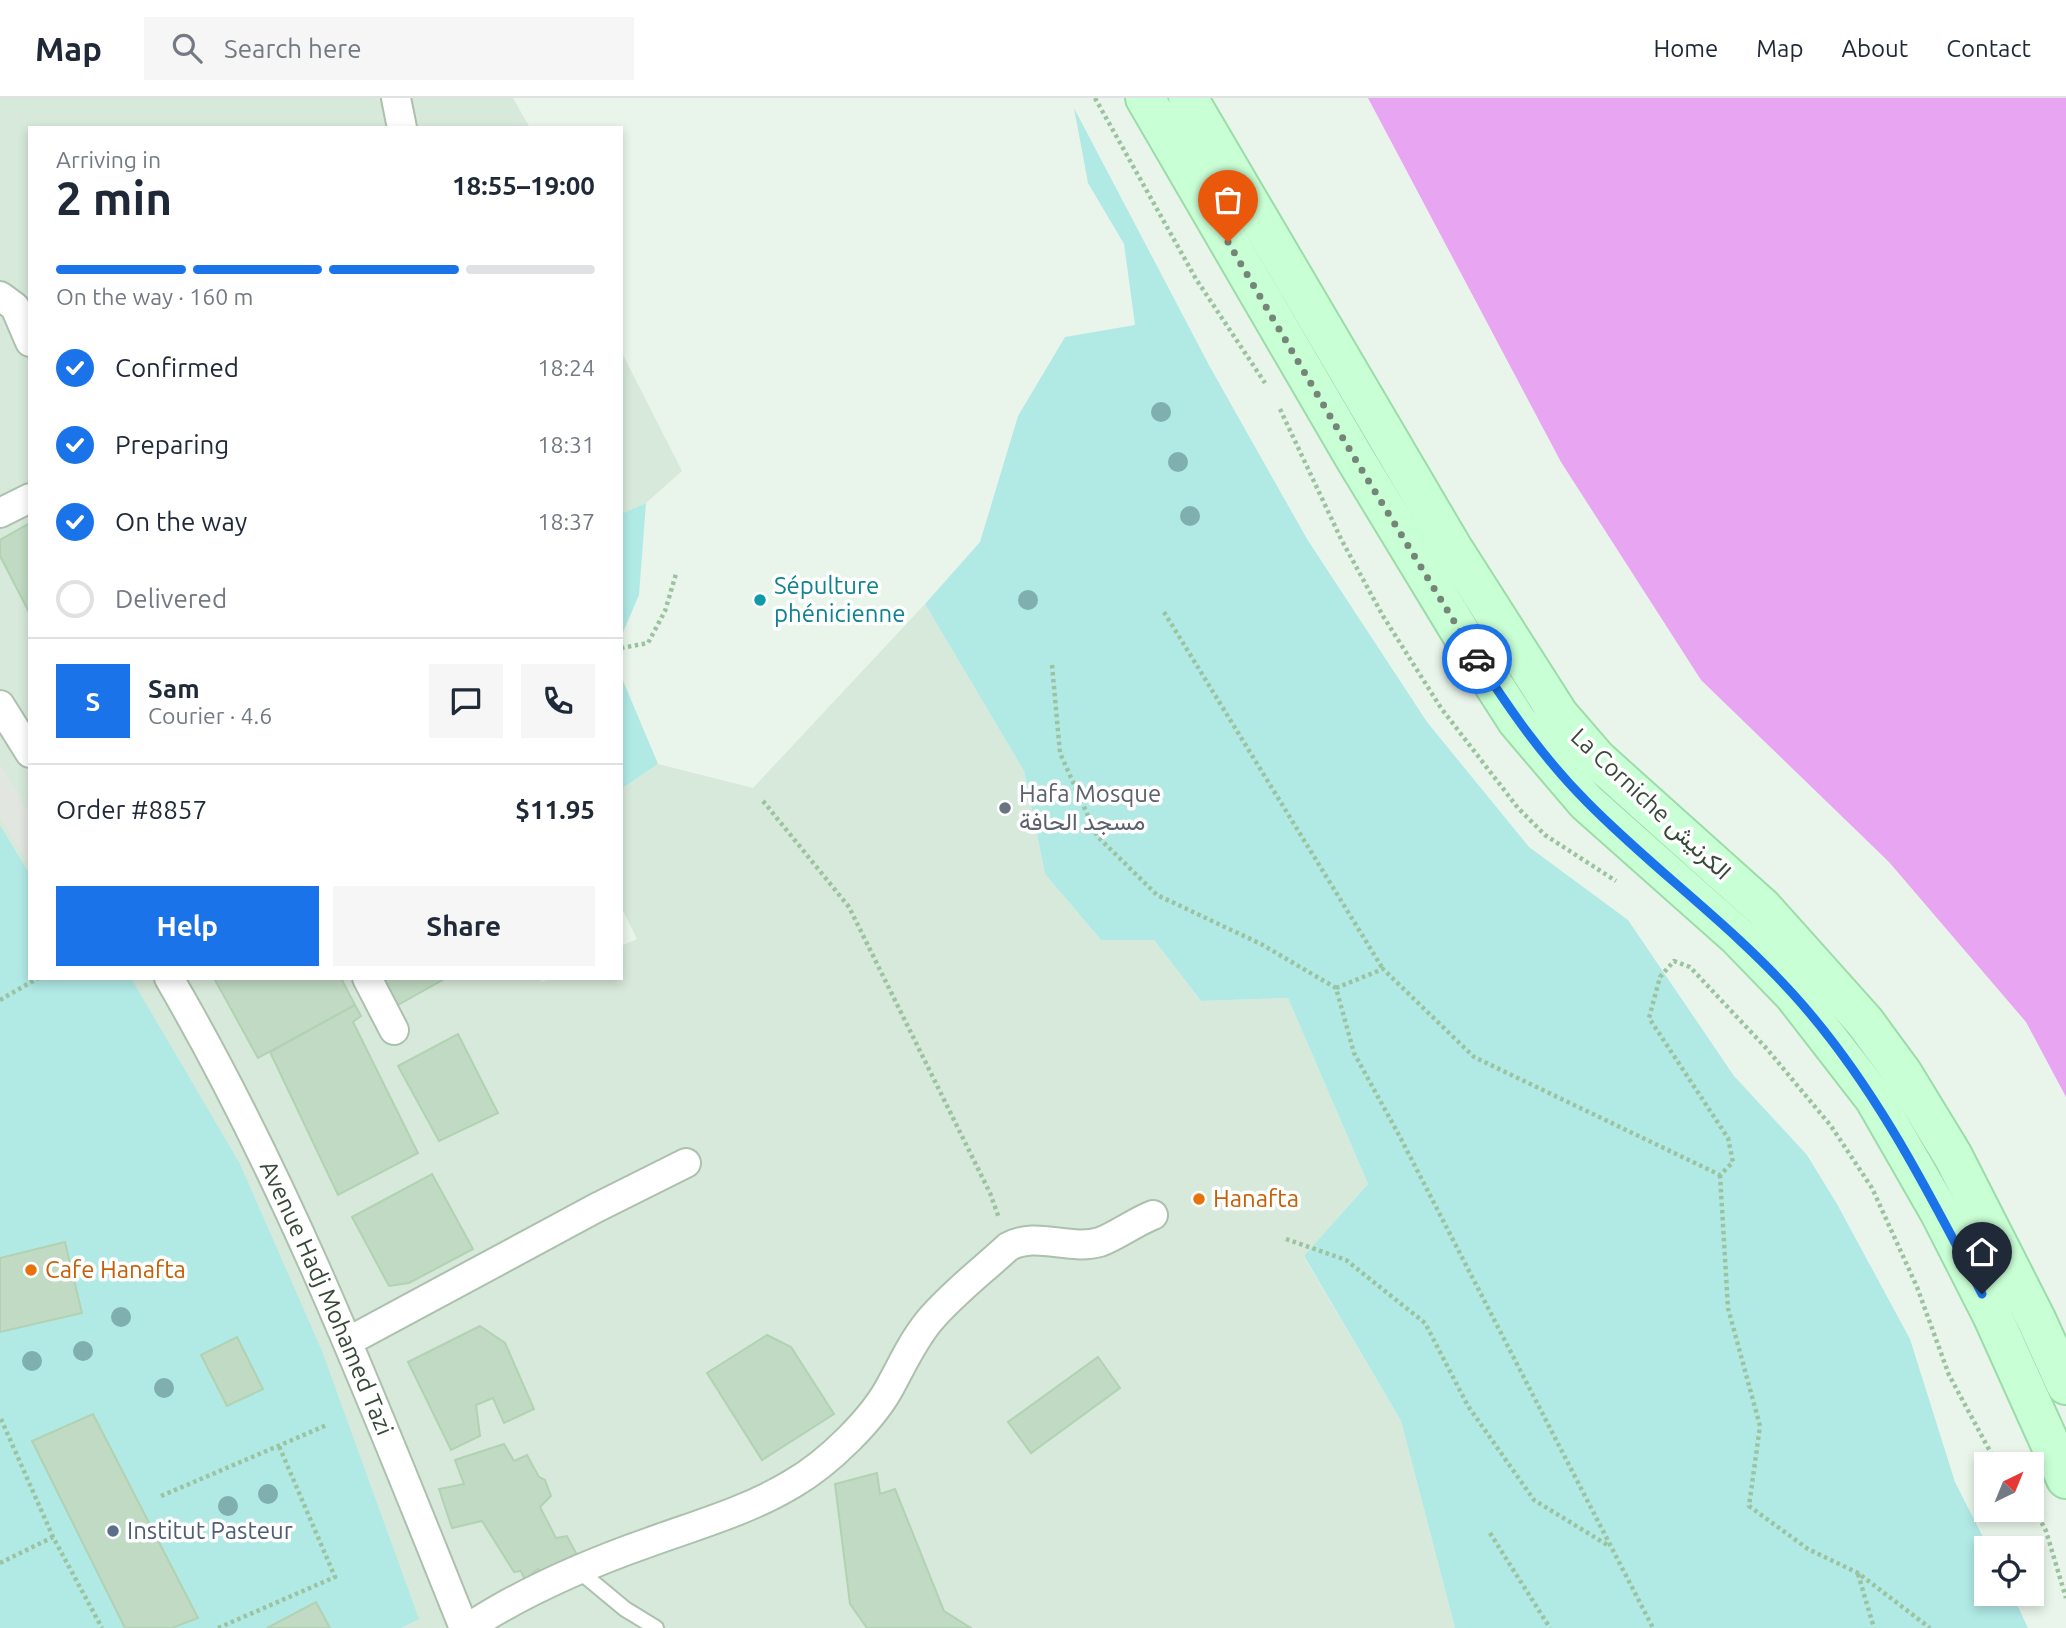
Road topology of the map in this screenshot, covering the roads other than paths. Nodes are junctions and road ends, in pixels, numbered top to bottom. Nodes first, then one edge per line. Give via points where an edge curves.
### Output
1 (396, 98) edge
2 (1145, 98) edge
3 (1188, 98) edge
4 (402, 126) edge
5 (0, 296) edge
6 (28, 337) edge
7 (28, 499) edge
8 (0, 513) edge
9 (0, 705) edge
10 (28, 750) edge
11 (170, 980) edge
12 (368, 980) edge
13 (394, 1030) dead end
14 (686, 1163) dead end
15 (1153, 1214) dead end
16 (349, 1341) junction
17 (2066, 1385) edge
18 (2066, 1479) edge
19 (578, 1570) junction
20 (466, 1628) edge
21 (656, 1628) edge

1 - 4 street
2 - 18 main road, La Corniche الكرنيش via 1361,469 1517,721 1586,802 1737,936 1794,995 1874,1098 1992,1315
3 - 17 main road, La Corniche الكرنيش via 1452,547 1559,715 1597,759 1763,908 1865,1022 1903,1073 1953,1156
5 - 6 street via 15,307
7 - 8 street
9 - 10 street
11 - 16 street, Avenue Hadj Mohamed Tazi via 239,1106
12 - 13 street
14 - 16 street
15 - 19 street via 1101,1242 1023,1241 1008,1247 930,1320 892,1385 838,1450 794,1484
16 - 20 street, Avenue Hadj Mohamed Tazi
19 - 20 street
19 - 21 lane

